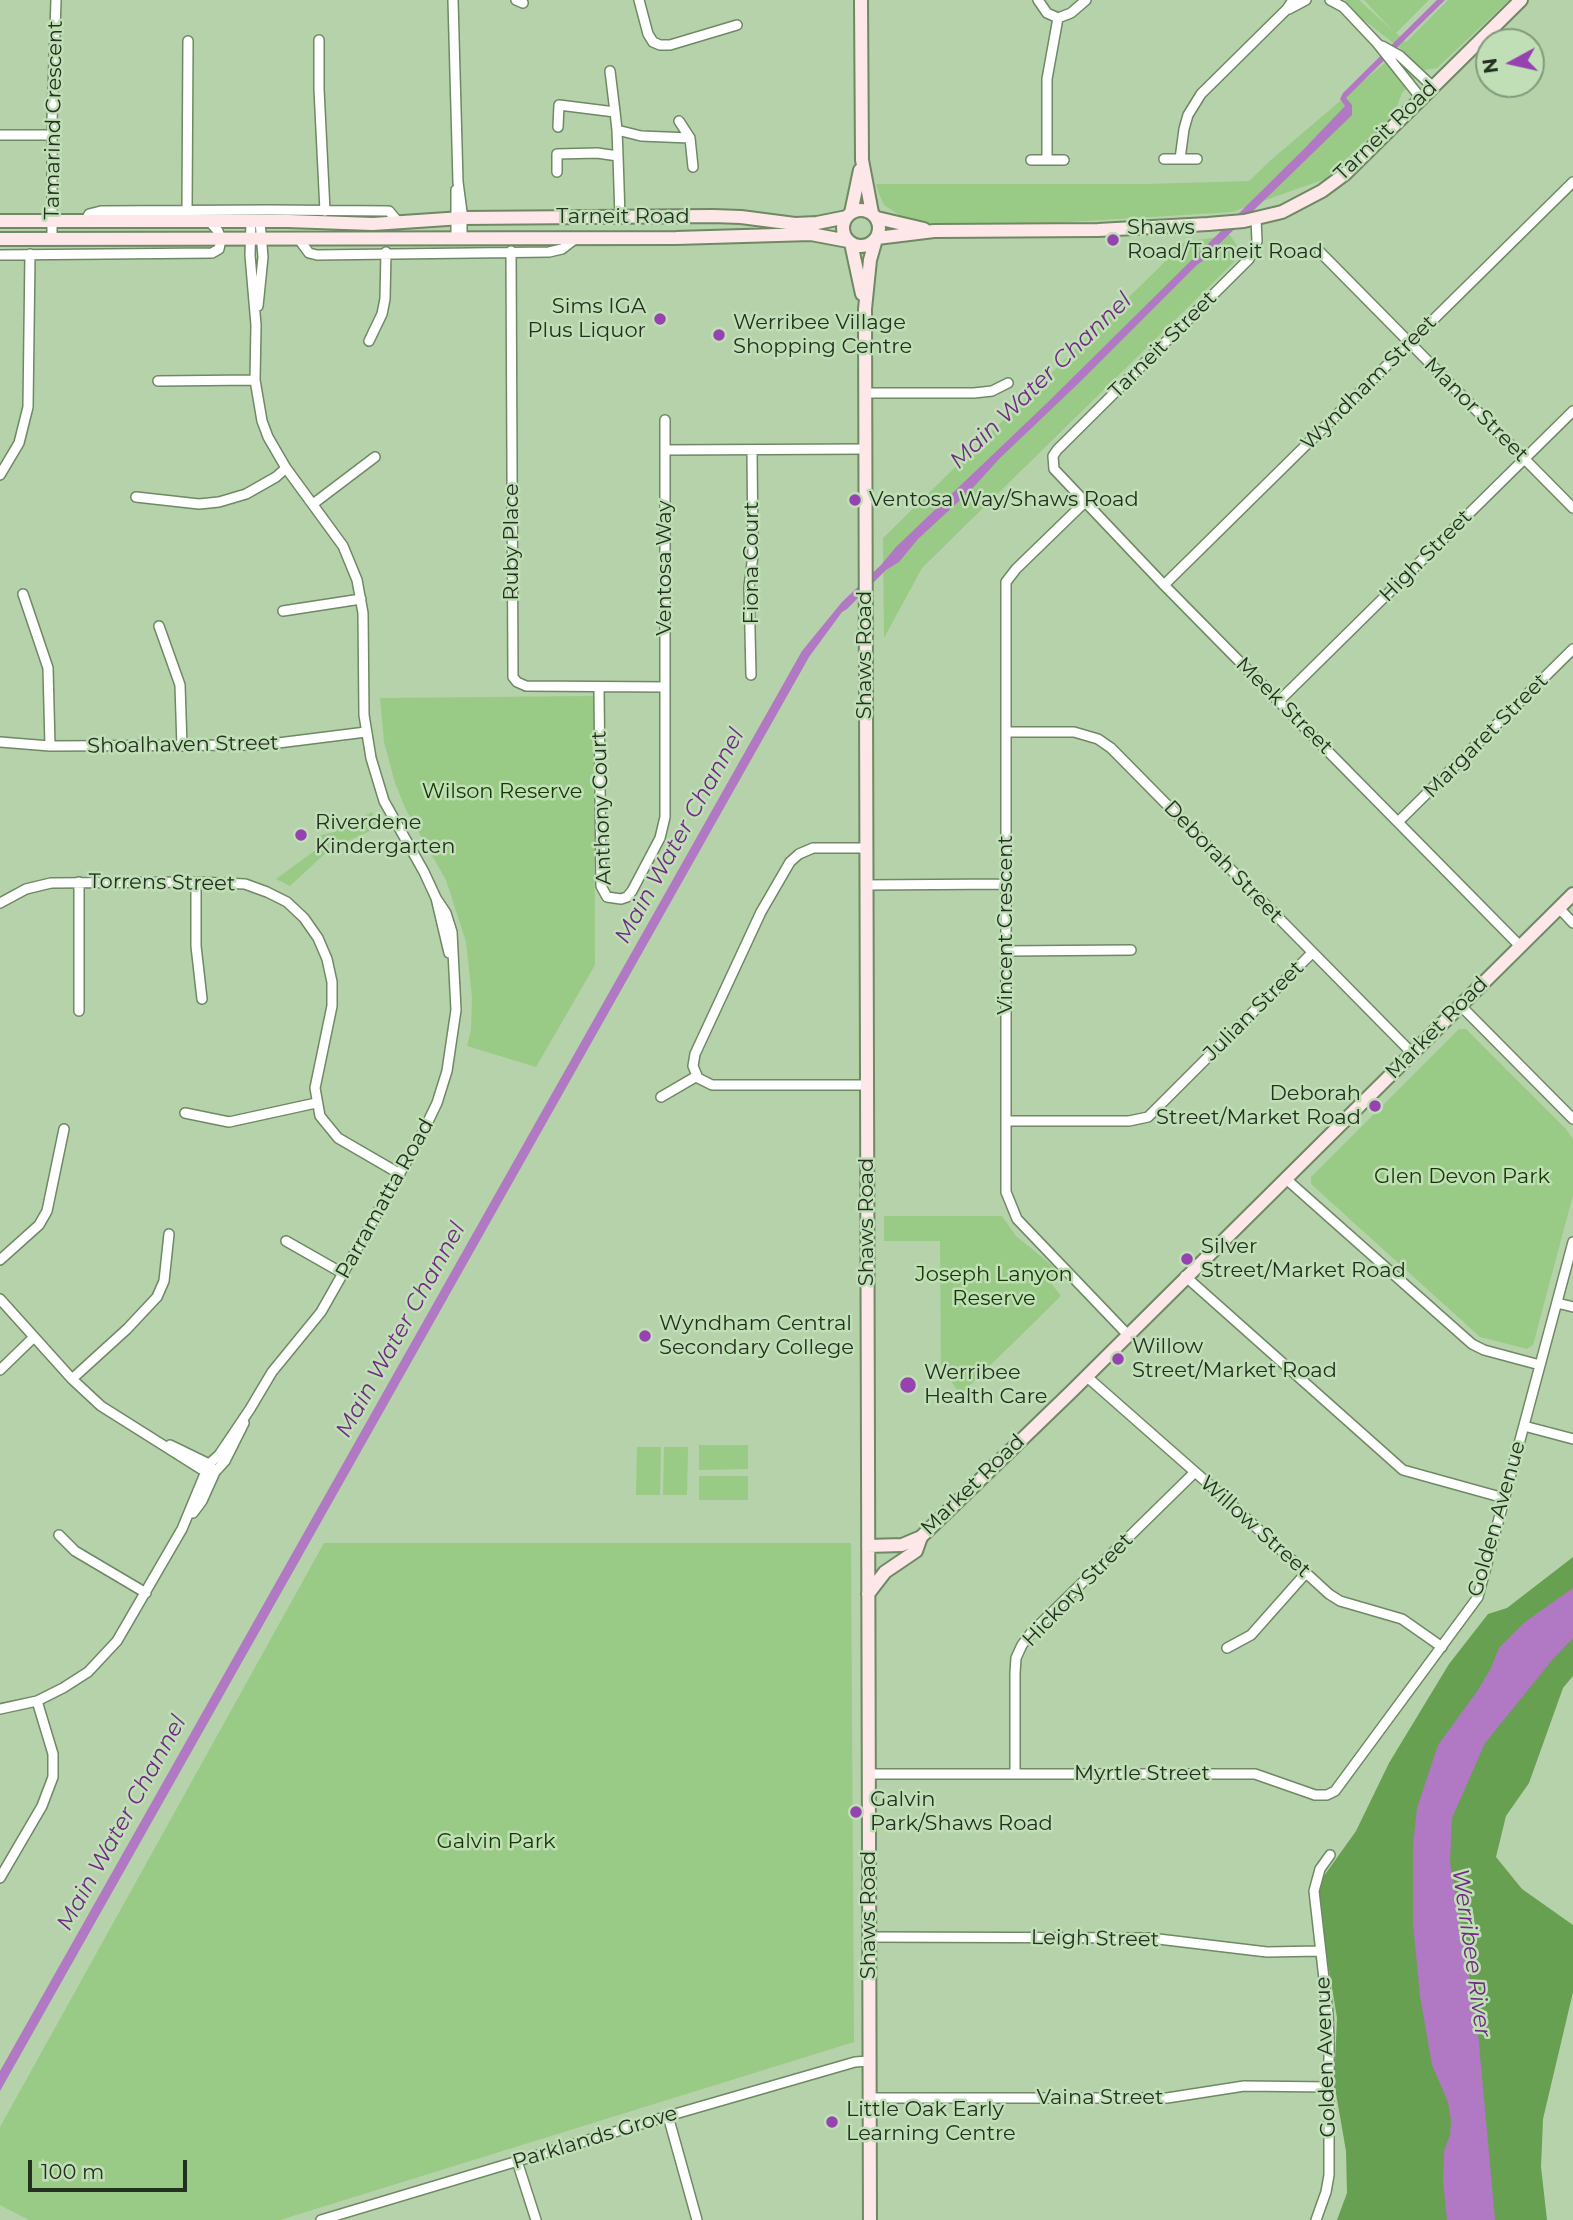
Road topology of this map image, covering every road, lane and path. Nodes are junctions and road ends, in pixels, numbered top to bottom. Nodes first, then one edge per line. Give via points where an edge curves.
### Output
1 (56, 0) edge
2 (453, 0) edge
3 (639, 0) edge
4 (861, 0) edge
5 (1038, 0) edge
6 (1086, 0) edge
7 (1293, 0) edge
8 (1306, 0) edge
9 (1330, 0) edge
10 (1521, 0) edge
11 (1341, 4) edge
12 (1287, 9) junction
13 (1058, 18) junction
14 (737, 25) dead end
15 (319, 40) dead end
16 (188, 41) dead end
17 (1377, 43) junction
18 (610, 71) dead end
19 (1432, 86) junction
20 (1420, 97) junction
21 (615, 112) junction
22 (679, 121) dead end
23 (558, 127) dead end
24 (617, 130) junction
25 (0, 135) edge
26 (52, 135) junction
27 (690, 138) junction
28 (618, 156) junction
29 (1031, 159) dead end
30 (1047, 159) junction
31 (1164, 159) dead end
32 (1180, 159) junction
33 (1196, 159) dead end
34 (862, 160) junction
35 (1064, 160) dead end
36 (694, 167) dead end
37 (556, 172) dead end
38 (1573, 182) edge
39 (187, 209) junction
40 (324, 211) junction
41 (849, 215) junction
42 (874, 215) junction
43 (678, 216) junction
44 (620, 217) junction
45 (645, 217) junction
46 (458, 218) junction
47 (1256, 219) junction
48 (52, 220) junction
49 (86, 220) junction
50 (0, 221) edge
51 (210, 222) junction
52 (256, 222) junction
53 (399, 223) junction
54 (934, 231) junction
55 (577, 237) junction
56 (645, 237) junction
57 (298, 238) junction
58 (459, 238) junction
59 (676, 238) junction
60 (0, 239) edge
61 (52, 239) junction
62 (86, 239) junction
63 (221, 239) junction
64 (256, 239) junction
65 (876, 239) junction
66 (850, 242) junction
67 (511, 251) junction
68 (1320, 252) dead end
69 (386, 253) junction
70 (30, 254) junction
71 (0, 255) edge
72 (864, 309) junction
73 (369, 341) dead end
74 (1410, 343) junction
75 (255, 380) junction
76 (158, 381) dead end
77 (1008, 383) dead end
78 (865, 393) junction
79 (1573, 411) edge
80 (665, 421) dead end
81 (865, 449) junction
82 (665, 450) junction
83 (752, 451) junction
84 (375, 457) dead end
85 (1525, 459) junction
86 (1052, 464) joint
87 (286, 468) junction
88 (0, 475) edge
89 (136, 497) dead end
90 (1085, 502) junction
91 (313, 504) junction
92 (1573, 508) edge
93 (1164, 585) junction
94 (23, 594) dead end
95 (361, 599) junction
96 (283, 611) dead end
97 (159, 626) dead end
98 (1573, 649) edge
99 (751, 675) dead end
100 (665, 687) junction
101 (599, 688) junction
102 (1279, 701) junction
103 (366, 732) junction
104 (1006, 732) junction
105 (0, 743) edge
106 (50, 746) junction
107 (182, 746) junction
108 (1398, 822) junction
109 (866, 848) junction
110 (196, 882) junction
111 (79, 883) junction
112 (1006, 884) junction
113 (866, 885) junction
114 (1573, 894) edge
115 (0, 903) edge
116 (1559, 908) junction
117 (1573, 923) edge
118 (1520, 946) junction
119 (1131, 950) dead end
120 (1006, 951) junction
121 (1312, 953) junction
122 (202, 999) dead end
123 (1460, 1005) junction
124 (79, 1011) dead end
125 (1412, 1053) junction
126 (697, 1076) junction
127 (866, 1084) junction
128 (661, 1097) dead end
129 (316, 1103) junction
130 (186, 1113) dead end
131 (1573, 1119) edge
132 (1006, 1121) junction
133 (64, 1129) dead end
134 (400, 1174) junction
135 (1285, 1178) junction
136 (169, 1234) dead end
137 (286, 1241) dead end
138 (1573, 1242) edge
139 (0, 1260) edge
140 (344, 1274) junction
141 (1185, 1276) junction
142 (0, 1299) edge
143 (1557, 1303) junction
144 (1573, 1307) edge
145 (1127, 1334) junction
146 (34, 1337) junction
147 (1540, 1365) junction
148 (0, 1370) edge
149 (1086, 1376) junction
150 (72, 1378) junction
151 (1524, 1426) junction
152 (1573, 1439) edge
153 (210, 1469) junction
154 (1194, 1473) junction
155 (1504, 1498) junction
156 (59, 1535) dead end
157 (921, 1537) junction
158 (868, 1546) junction
159 (1306, 1573) junction
160 (146, 1593) junction
161 (868, 1594) junction
162 (1442, 1647) junction
163 (1227, 1648) dead end
164 (37, 1700) junction
165 (0, 1709) edge
166 (869, 1774) junction
167 (1015, 1774) junction
168 (1327, 1795) joint
169 (1330, 1855) dead end
170 (0, 1878) edge
171 (869, 1937) junction
172 (1320, 1951) junction
173 (869, 2061) junction
174 (1329, 2087) junction
175 (869, 2098) junction
176 (668, 2116) junction
177 (517, 2161) junction
178 (321, 2220) edge
179 (536, 2220) edge
180 (697, 2220) edge
181 (870, 2220) edge
182 (1316, 2220) edge

1 - 26 street, Tamarind Crescent
2 - 46 street
3 - 14 street via 648,34 657,44 670,45
4 - 34 street
5 - 13 street via 1047,13
6 - 13 street
7 - 12 street
8 - 12 street
9 - 11 street
10 - 19 street, Tarneit Road
11 - 17 street
12 - 32 street via 1201,94 1188,115
13 - 30 street via 1047,79
15 - 40 street
16 - 39 street
17 - 19 street via 1400,56
17 - 20 street
18 - 21 street
19 - 20 street, Tarneit Road
20 - 47 street, Tarneit Road via 1334,183 1295,206
21 - 23 street via 559,105
21 - 24 street
22 - 27 street
24 - 27 street
24 - 28 street
25 - 26 street
26 - 48 street, Tamarind Crescent
27 - 36 street
28 - 37 street via 557,154
28 - 44 street
29 - 30 street
30 - 35 street
31 - 32 street
32 - 33 street
34 - 41 street
34 - 42 street
38 - 74 street, Wyndham Street
39 - 40 street, Tarneit Road
39 - 49 street, Tarneit Road via 92,212
40 - 53 street, Tarneit Road via 389,211
41 - 42 street via 862,210
41 - 43 street, Tarneit Road via 795,224
41 - 66 street via 843,226
42 - 54 street, Tarneit Road
42 - 65 street via 880,228
43 - 45 street, Tarneit Road
43 - 59 street
44 - 45 street, Tarneit Road
44 - 46 street, Tarneit Road
45 - 56 street
46 - 53 street, Tarneit Road
46 - 58 street
47 - 54 street, Tarneit Road via 1107,230
47 - 86 street, Tarneit Street via 1257,241 1249,259 1058,450
48 - 49 street, Tarneit Road
48 - 50 street, Tarneit Road
48 - 61 street, Tamarind Crescent
49 - 51 street, Tarneit Road
49 - 62 street
51 - 52 street, Tarneit Road
51 - 63 street
52 - 53 street, Tarneit Road
52 - 64 street, Parramatta Road
54 - 65 street, Tarneit Road
55 - 56 street, Tarneit Road
55 - 58 street, Tarneit Road
55 - 67 street, Tarneit Road via 562,250
56 - 59 street, Tarneit Road
57 - 58 street, Tarneit Road
57 - 64 street, Tarneit Road
57 - 69 street, Tarneit Road via 312,254
59 - 66 street, Tarneit Road via 811,234
60 - 61 street, Tarneit Road
61 - 62 street, Tarneit Road
62 - 63 street, Tarneit Road
63 - 64 street, Tarneit Road
63 - 70 street, Tarneit Road via 219,249 212,253
64 - 75 street, Parramatta Road via 262,275
65 - 66 street via 862,246
65 - 72 street, Shaws Road
66 - 72 street, Shaws Road
67 - 69 street, Tarneit Road
67 - 101 street, Ruby Place via 512,675 523,686
68 - 74 street, Manor Street
69 - 73 street via 385,299
70 - 71 street, Tarneit Road
70 - 88 street via 29,407 19,443
72 - 78 street, Shaws Road
74 - 85 street, Manor Street
74 - 93 street, Wyndham Street
75 - 76 street
75 - 87 street, Parramatta Road via 262,421
77 - 78 street via 974,393
78 - 81 street, Shaws Road
79 - 85 street, High Street
80 - 82 street, Ventosa Way
81 - 83 street
81 - 109 street, Shaws Road
82 - 83 street
82 - 100 street, Ventosa Way
83 - 99 street, Fiona Court
84 - 91 street
85 - 92 street, Manor Street
85 - 102 street, High Street
86 - 90 street, Meek Street
87 - 89 street via 246,494 219,502
87 - 91 street, Parramatta Road
90 - 93 street, Meek Street
90 - 104 street, Vincent Crescent via 1006,582
91 - 95 street, Parramatta Road via 343,546
93 - 102 street, Meek Street
94 - 106 street via 48,668
95 - 96 street
95 - 103 street, Parramatta Road
97 - 107 street via 180,685
98 - 108 street, Margaret Street
100 - 101 street, Ruby Place
100 - 101 street, Anthony Court via 663,831 630,894 621,899 607,897 601,886
102 - 108 street, Meek Street
103 - 107 street, Shoalhaven Street via 272,745
103 - 134 street, Parramatta Road via 384,800 452,932 456,1010 447,1071 428,1122
104 - 112 street, Vincent Crescent
104 - 121 street, Deborah Street via 1074,732 1104,743
105 - 106 street, Shoalhaven Street
106 - 107 street, Shoalhaven Street
108 - 118 street, Meek Street
109 - 113 street, Shaws Road
109 - 126 street via 813,848 790,862 761,912 695,1054
110 - 111 street, Torrens Street
110 - 122 street
110 - 129 street, Torrens Street via 235,883 267,892 287,902 318,938 327,959 332,994 315,1080
111 - 115 street, Torrens Street via 32,887
111 - 124 street
112 - 113 street
112 - 120 street, Vincent Crescent
113 - 127 street, Shaws Road
114 - 116 street, Market Road
116 - 117 street
116 - 118 street, Market Road
118 - 123 street, Market Road
119 - 120 street
120 - 132 street, Vincent Crescent
121 - 125 street, Deborah Street
121 - 132 street, Julian Street via 1148,1117
123 - 125 street, Market Road
123 - 131 street
125 - 135 street, Market Road
126 - 127 street via 712,1085
126 - 128 street
127 - 158 street, Shaws Road
129 - 130 street via 229,1122
129 - 134 street via 325,1125 338,1138
132 - 145 street, Vincent Crescent via 1006,1192 1017,1219
133 - 139 street via 47,1210 39,1225
134 - 140 street, Parramatta Road
135 - 141 street, Market Road
135 - 147 street via 1472,1344
136 - 150 street via 164,1281 157,1297
137 - 140 street
138 - 143 street, Golden Avenue
140 - 153 street, Parramatta Road via 321,1312 272,1372 225,1461
141 - 145 street, Market Road
141 - 155 street via 1403,1470
142 - 146 street
143 - 144 street
143 - 147 street, Golden Avenue
145 - 149 street, Market Road
146 - 148 street
146 - 150 street
147 - 151 street, Golden Avenue
149 - 154 street, Willow Street
149 - 157 street, Market Road
150 - 153 street via 101,1406
151 - 152 street
151 - 155 street, Golden Avenue
153 - 160 street, Parramatta Road via 202,1502
154 - 159 street, Willow Street
154 - 167 street, Hickory Street via 1022,1645 1014,1673
155 - 162 street, Golden Avenue via 1478,1597
156 - 160 street via 75,1552
157 - 158 street, Market Road via 902,1545
157 - 161 street via 916,1551 885,1572
158 - 161 street, Shaws Road
159 - 162 street, Willow Street via 1335,1598 1402,1619
159 - 163 street via 1251,1635
160 - 164 street, Parramatta Road via 117,1641 98,1662 77,1680
161 - 166 street, Shaws Road
162 - 168 street, Golden Avenue via 1340,1785
164 - 165 street, Parramatta Road
164 - 170 street via 53,1754 53,1777 42,1806
166 - 167 street, Myrtle Street
166 - 171 street, Shaws Road
167 - 168 street, Myrtle Street via 1255,1774
169 - 172 street, Golden Avenue via 1314,1891
171 - 172 street, Leigh Street via 1150,1938 1267,1952
171 - 173 street, Shaws Road
172 - 174 street, Golden Avenue via 1328,2014
173 - 175 street, Shaws Road
173 - 176 street, Parklands Grove
174 - 175 street, Vaina Street via 1244,2087 1167,2098
174 - 182 street, Golden Avenue via 1329,2175
175 - 181 street, Shaws Road
176 - 177 street, Parklands Grove
176 - 180 street
177 - 178 street, Parklands Grove
177 - 179 street

